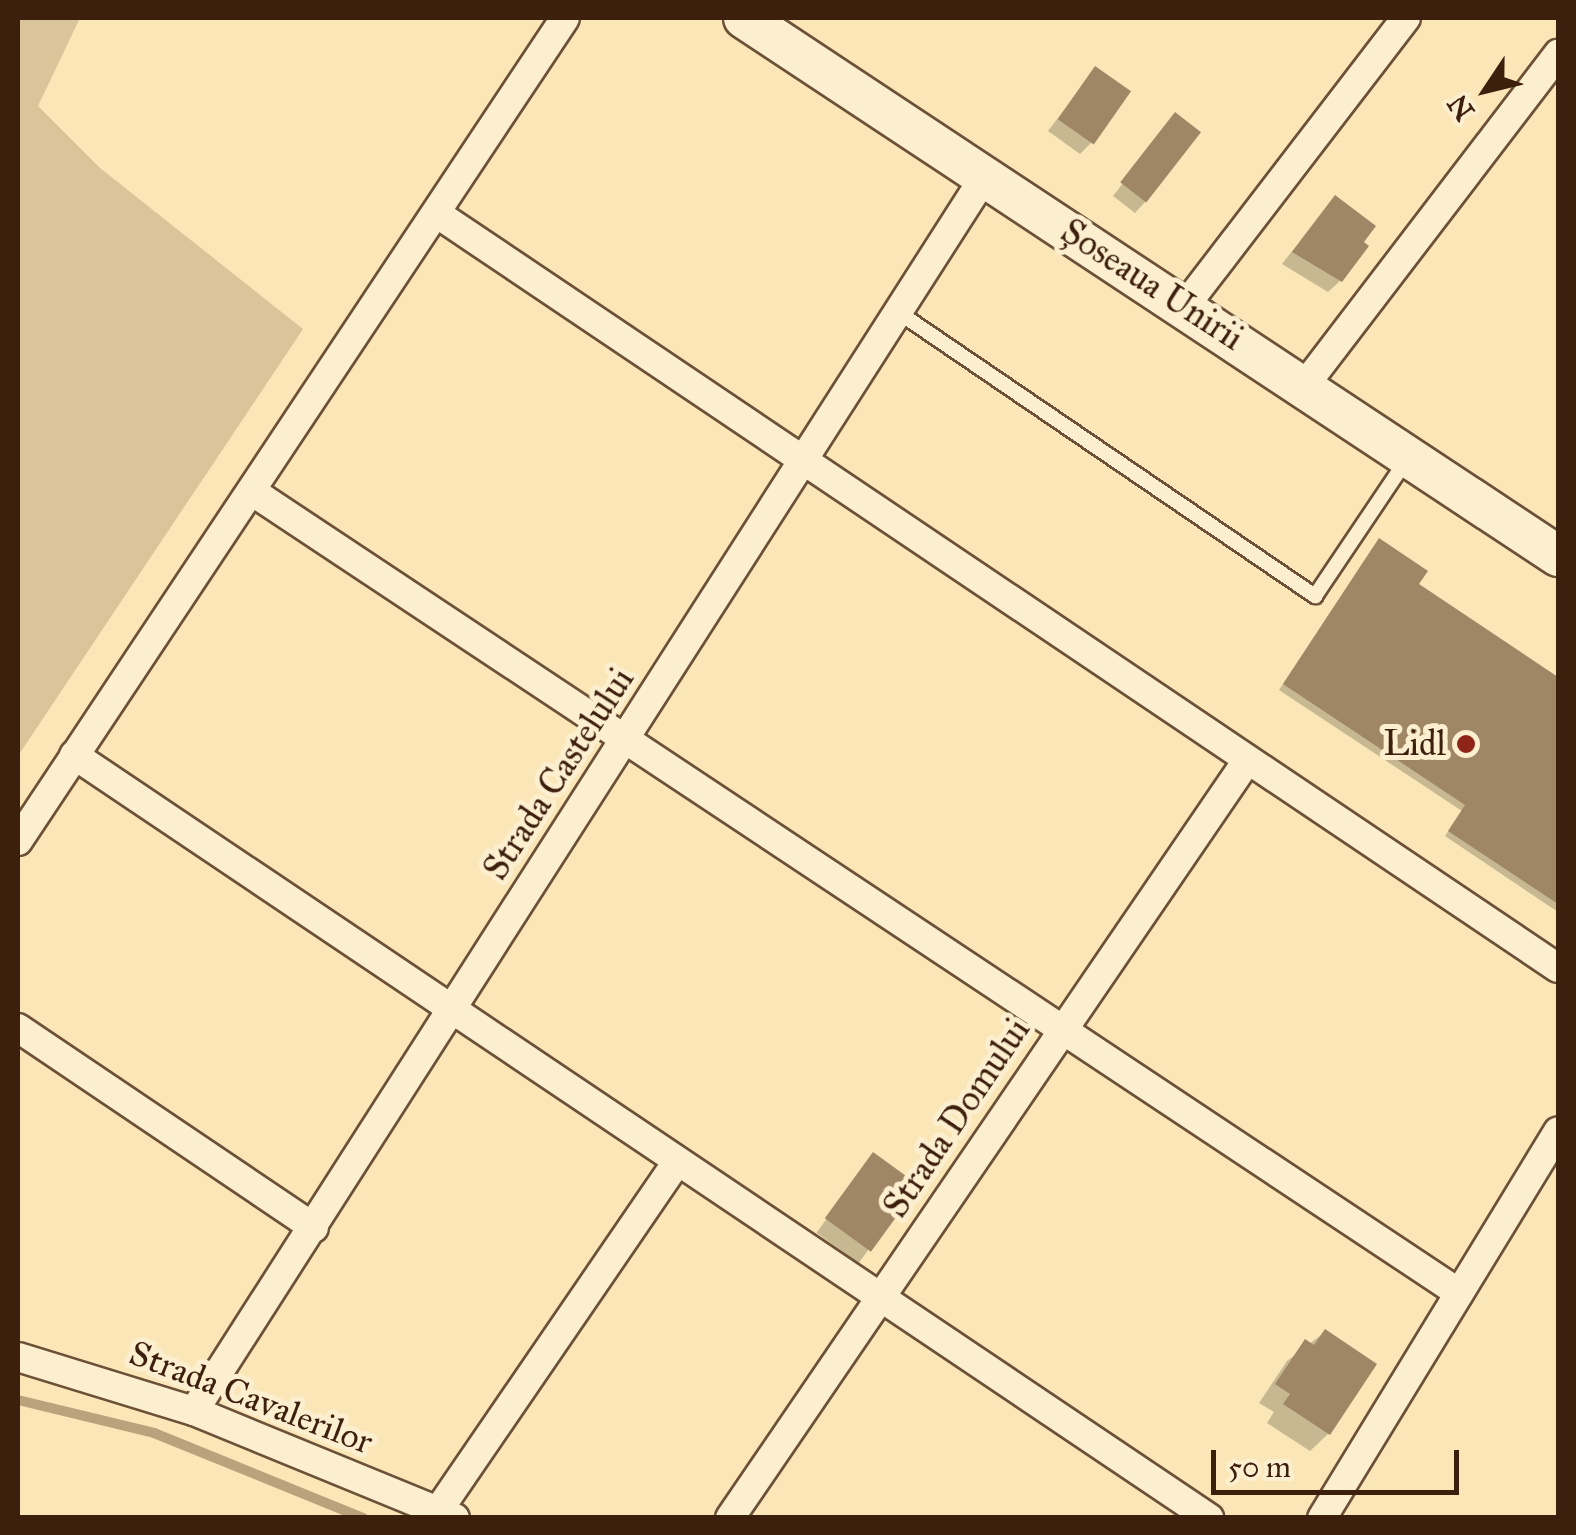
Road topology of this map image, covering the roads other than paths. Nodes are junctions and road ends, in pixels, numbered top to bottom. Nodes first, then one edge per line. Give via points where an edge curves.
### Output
1 (565, 18) edge
2 (744, 18) edge
3 (1406, 18) edge
4 (1558, 54) edge
5 (985, 176) junction
6 (436, 212) junction
7 (1185, 306) junction
8 (898, 312) junction
9 (1305, 385) junction
10 (1408, 457) junction
11 (804, 460) junction
12 (253, 492) junction
13 (1558, 556) edge
14 (626, 739) junction
15 (74, 756) junction
16 (1246, 762) junction
17 (18, 841) edge
18 (1558, 968) edge
19 (453, 1010) junction
20 (18, 1028) edge
21 (1063, 1030) junction
22 (1558, 1132) edge
23 (678, 1161) junction
24 (314, 1228) junction
25 (1460, 1294) junction
26 (880, 1296) junction
27 (18, 1357) edge
28 (194, 1411) junction
29 (447, 1514) edge
30 (730, 1518) edge
31 (1209, 1518) edge
32 (1322, 1518) edge

1 - 6 street
2 - 5 main road, Șoseaua Unirii
3 - 7 street
4 - 9 street
5 - 7 main road, Șoseaua Unirii
5 - 8 street, Strada Castelului
6 - 11 street
6 - 12 street
7 - 9 main road, Șoseaua Unirii
8 - 10 lane via 1315,596
8 - 11 street, Strada Castelului
9 - 10 main road, Șoseaua Unirii
10 - 13 main road, Șoseaua Unirii
11 - 14 street, Strada Castelului
11 - 16 street
12 - 14 street
12 - 15 street
14 - 19 street, Strada Castelului
14 - 21 street
15 - 17 street
15 - 19 street
16 - 18 street
16 - 21 street, Strada Domului
19 - 23 street
19 - 24 street, Strada Castelului
20 - 24 street
21 - 25 street
21 - 26 street, Strada Domului
22 - 25 street
23 - 26 street
23 - 29 street
24 - 28 street, Strada Castelului
25 - 32 street
26 - 30 street, Strada Domului
26 - 31 street
27 - 28 street, Strada Cavalerilor
28 - 29 street, Strada Cavalerilor

